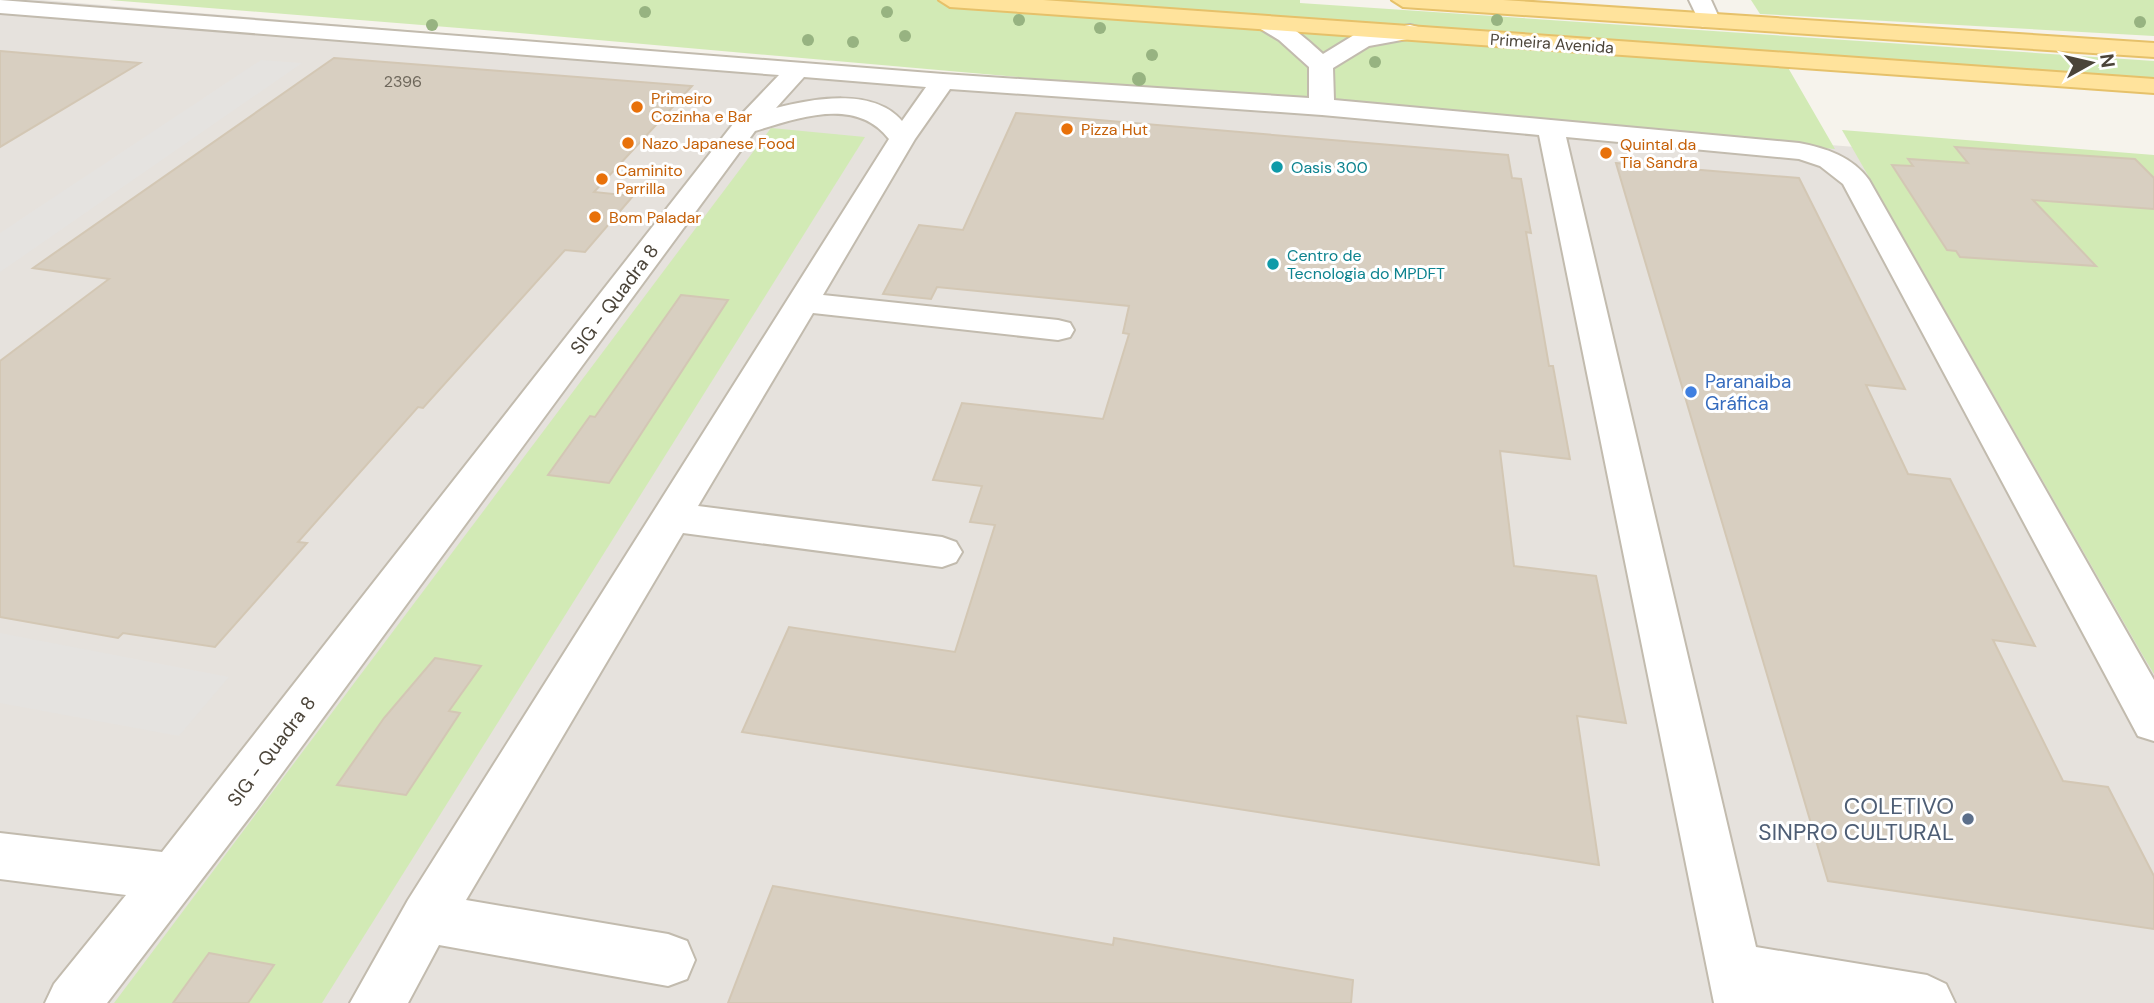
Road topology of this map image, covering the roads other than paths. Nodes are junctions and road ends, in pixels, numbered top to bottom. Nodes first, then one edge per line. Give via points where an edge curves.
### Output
1 (950, 0) edge
2 (1403, 0) edge
3 (1700, 0) edge
4 (1082, 5) edge
5 (0, 6) edge
6 (1558, 11) junction
7 (1260, 22) junction
8 (1710, 22) junction
9 (1410, 33) junction
10 (1572, 44) junction
11 (2154, 50) edge
12 (1321, 65) junction
13 (799, 68) junction
14 (943, 81) junction
15 (1003, 85) junction
16 (2154, 86) edge
17 (1322, 107) junction
18 (990, 112) dead end
19 (747, 125) junction
20 (1551, 128) junction
21 (902, 139) junction
22 (803, 302) junction
23 (1058, 330) dead end
24 (671, 517) junction
25 (942, 552) dead end
26 (2154, 722) edge
27 (0, 856) edge
28 (172, 877) junction
29 (426, 918) junction
30 (668, 960) dead end
31 (1738, 987) edge
32 (73, 1003) edge
33 (378, 1003) edge
34 (1927, 1003) edge

1 - 4 main road, Primeira Avenida
2 - 6 main road, Primeira Avenida
3 - 8 street
4 - 7 main road, Primeira Avenida
5 - 13 street
6 - 8 main road, Primeira Avenida
6 - 10 main road via 1590,30
7 - 9 main road, Primeira Avenida
7 - 12 street via 1287,35
8 - 11 main road, Primeira Avenida
9 - 10 main road, Primeira Avenida
9 - 12 street via 1362,40
10 - 16 main road, Primeira Avenida
12 - 17 street
13 - 14 street
13 - 19 street, SIG - Quadra 8
14 - 15 street
14 - 21 street
15 - 17 street
15 - 18 street
17 - 20 street
19 - 21 street via 783,112 867,110 894,124
19 - 28 street, SIG - Quadra 8
20 - 26 street via 1799,150 1846,170
20 - 31 street
21 - 22 street
22 - 23 street
22 - 24 street
24 - 25 street
24 - 29 street
27 - 28 street
28 - 32 street, SIG - Quadra 8
29 - 30 street
29 - 33 street
31 - 34 street

